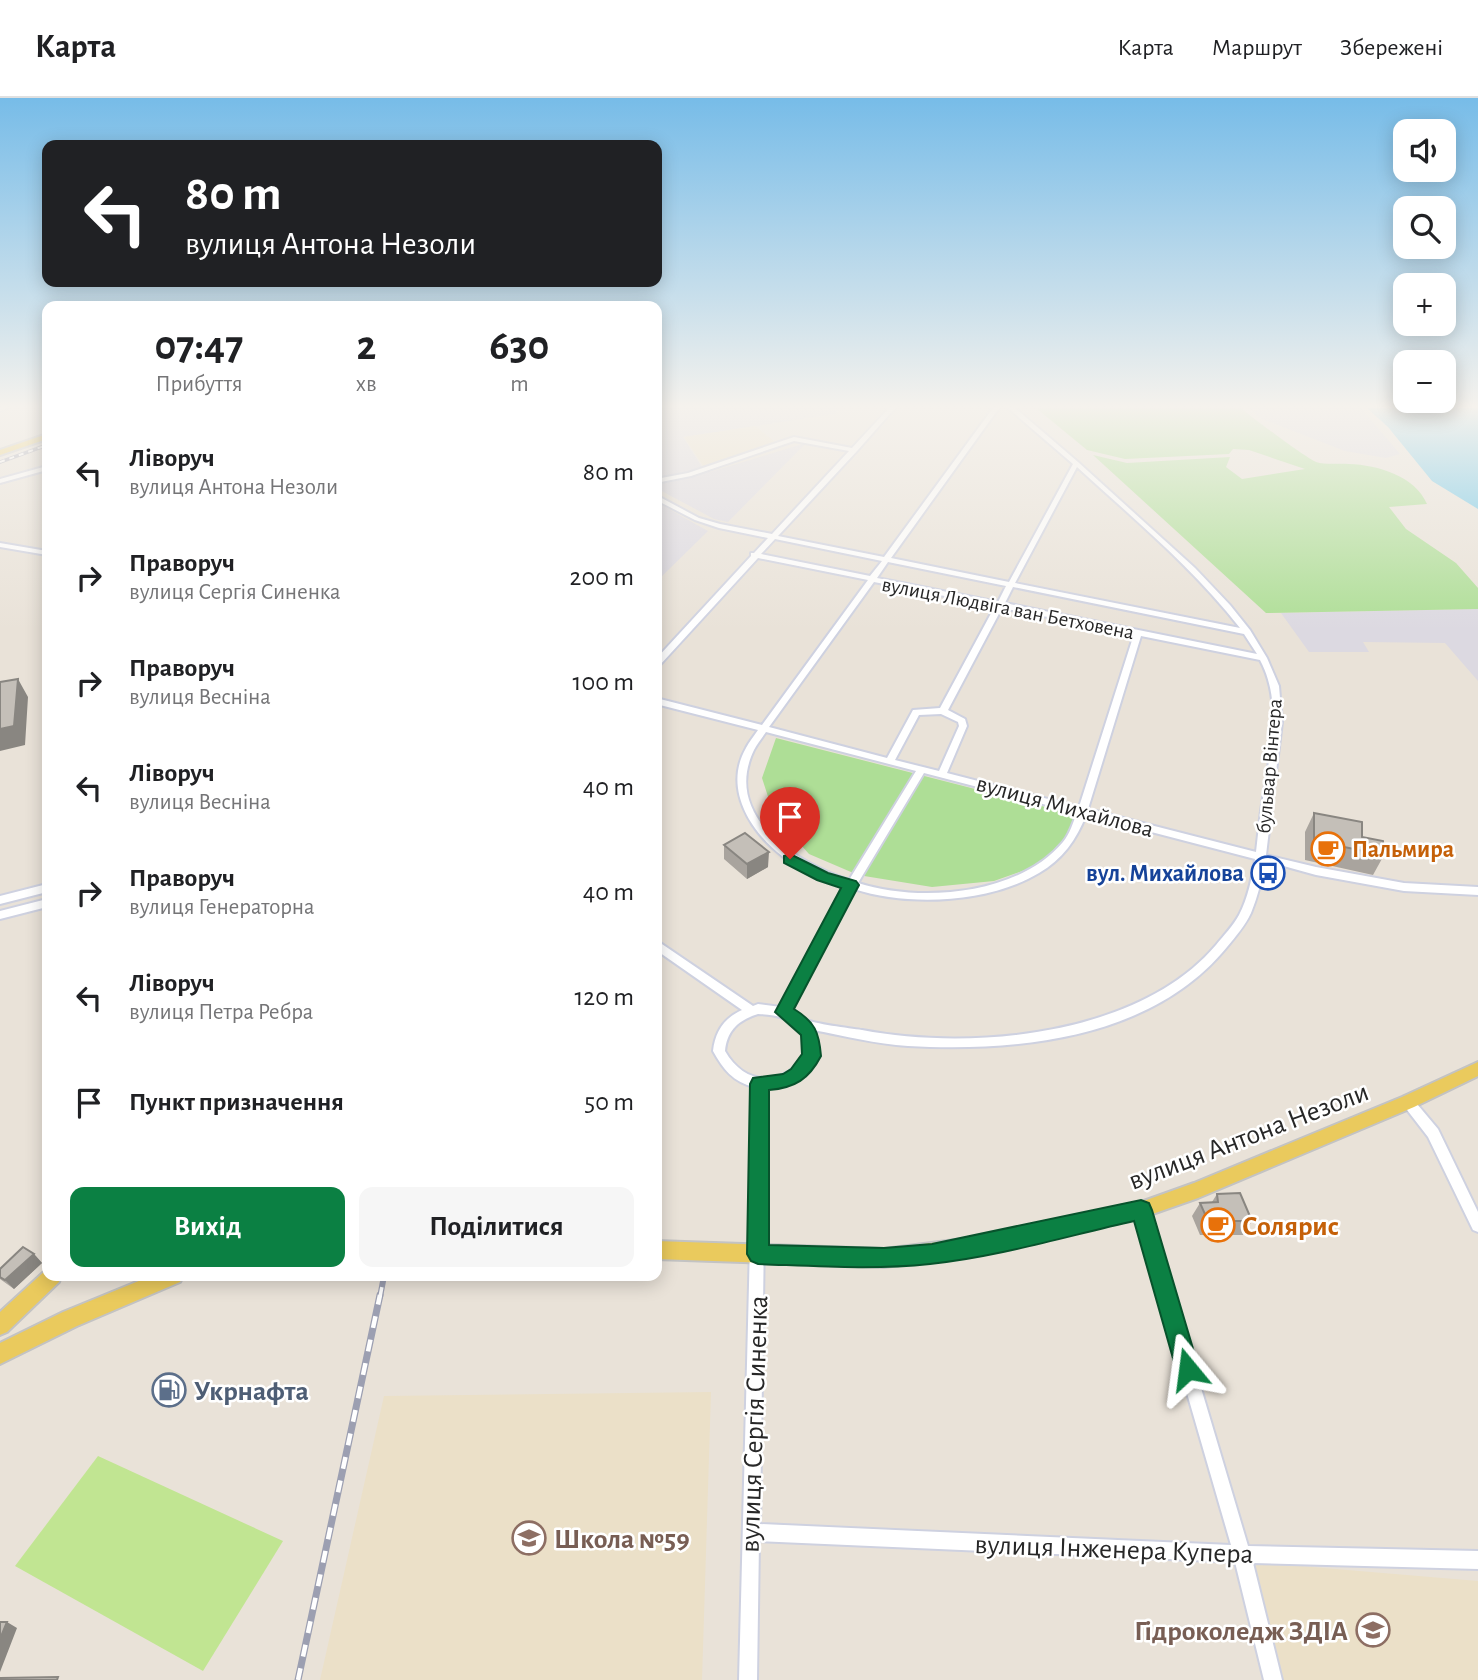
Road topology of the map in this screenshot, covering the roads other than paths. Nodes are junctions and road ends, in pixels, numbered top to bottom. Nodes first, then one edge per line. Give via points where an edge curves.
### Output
1 (824, 482) edge
2 (943, 482) edge
3 (1066, 482) edge
4 (1097, 482) edge
5 (662, 500) edge
6 (772, 536) junction
7 (0, 545) edge
8 (42, 546) edge
9 (32, 549) junction
10 (42, 551) edge
11 (754, 555) junction
12 (887, 559) junction
13 (871, 580) junction
14 (1013, 584) junction
15 (1001, 606) junction
16 (1247, 632) junction
17 (1138, 634) junction
18 (662, 656) edge
19 (1263, 658) junction
20 (662, 703) edge
21 (943, 711) junction
22 (762, 728) junction
23 (890, 760) junction
24 (922, 769) junction
25 (942, 774) junction
26 (1082, 810) junction
27 (1260, 856) junction
28 (851, 885) junction
29 (42, 889) edge
30 (1478, 891) edge
31 (0, 900) edge
32 (42, 904) edge
33 (0, 915) edge
34 (662, 948) edge
35 (752, 1011) junction
36 (784, 1012) junction
37 (804, 1024) junction
38 (1478, 1069) edge
39 (760, 1084) junction
40 (1408, 1102) junction
41 (1141, 1210) junction
42 (1478, 1226) edge
43 (662, 1250) edge
44 (758, 1254) junction
45 (47, 1281) edge
46 (161, 1281) edge
47 (0, 1325) edge
48 (0, 1354) edge
49 (750, 1532) junction
50 (1242, 1554) junction
51 (1478, 1560) edge
52 (748, 1680) edge
53 (1273, 1680) edge

1 - 6 street
2 - 12 street
3 - 14 street
4 - 16 street, бульвар Вінтера via 1210,585
5 - 6 street, вулиця Людвіга ван Бетховена via 709,523
6 - 11 street
6 - 12 street, вулиця Людвіга ван Бетховена
7 - 9 street
8 - 9 street
9 - 10 street
11 - 13 street, вулиця Людвіга ван Бетховена
11 - 18 street
12 - 13 street
12 - 14 street, вулиця Людвіга ван Бетховена
13 - 15 street, вулиця Людвіга ван Бетховена
13 - 22 street
14 - 15 street
14 - 16 street, вулиця Людвіга ван Бетховена
15 - 17 street, вулиця Людвіга ван Бетховена
15 - 21 street
16 - 19 street, бульвар Вінтера
17 - 19 street, вулиця Людвіга ван Бетховена
17 - 26 street
19 - 27 street, бульвар Вінтера via 1277,692 1277,711
20 - 22 street, вулиця Михайлова
21 - 23 street via 916,712
21 - 25 street via 956,716 963,726
22 - 23 street, вулиця Михайлова
22 - 28 street via 742,772 751,817 790,859
23 - 24 street, вулиця Михайлова
24 - 25 street, вулиця Михайлова
24 - 28 street
25 - 26 street, вулиця Михайлова
26 - 27 street, вулиця Михайлова
26 - 28 street via 1068,843 1056,856 1040,870 995,888 920,896
27 - 30 street, вулиця Михайлова via 1370,882
27 - 37 street, бульвар Вінтера via 1251,898 1239,925 1209,961 1135,1012 1079,1029 995,1042 905,1041
28 - 36 street
29 - 31 street
32 - 33 street
34 - 35 street
35 - 36 street
35 - 39 street via 733,1018 724,1028 719,1051 732,1072
36 - 37 street
37 - 39 street via 813,1045 806,1066 785,1081
38 - 40 main road, вулиця Антона Незоли
39 - 44 street, вулиця Сергія Синенка
40 - 41 main road, вулиця Антона Незоли
40 - 42 street via 1433,1133
41 - 44 main road, вулиця Антона Незоли via 932,1254 884,1258
41 - 50 street
43 - 44 main road, вулиця Антона Незоли
44 - 49 street, вулиця Сергія Синенка
45 - 47 main road
46 - 48 main road
49 - 50 street, вулиця Інженера Купера
49 - 52 street, вулиця Сергія Синенка
50 - 51 street, вулиця Інженера Купера
50 - 53 street

